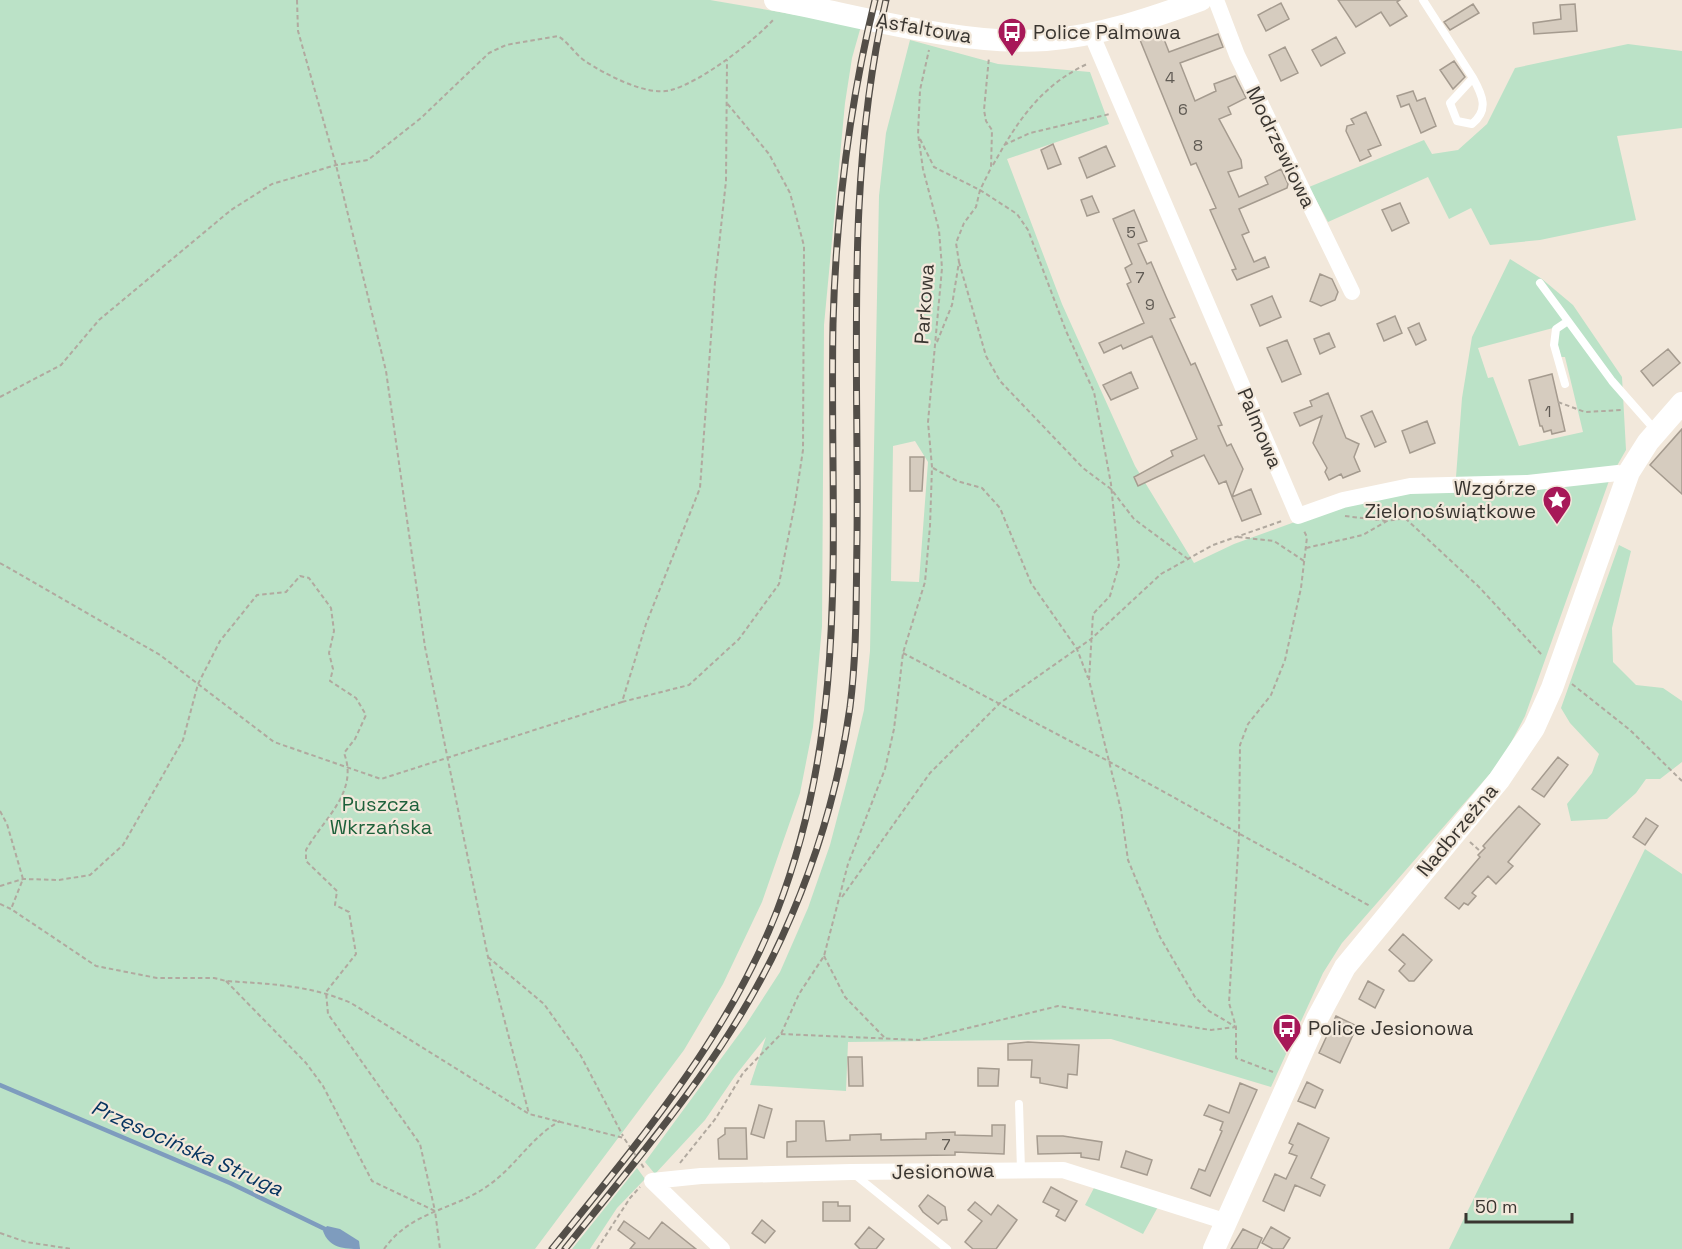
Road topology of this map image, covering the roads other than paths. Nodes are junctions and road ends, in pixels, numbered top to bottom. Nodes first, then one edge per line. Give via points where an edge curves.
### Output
1 (1201, 0) edge
2 (1216, 0) edge
3 (1422, 0) edge
4 (778, 1) edge
5 (1091, 33) junction
6 (1473, 78) junction
7 (1540, 283) dead end
8 (1352, 292) dead end
9 (1568, 321) junction
10 (1565, 384) dead end
11 (1682, 403) edge
12 (1656, 431) junction
13 (1628, 476) junction
14 (1019, 1104) dead end
15 (1021, 1170) junction
16 (851, 1172) junction
17 (1227, 1222) junction
18 (722, 1249) edge
19 (947, 1249) edge
20 (1214, 1249) edge

1 - 5 street, Asfaltowa
2 - 8 street, Modrzewiowa via 1237,55
3 - 6 lane
4 - 5 street, Asfaltowa via 1008,41
5 - 13 street, Palmowa via 1298,516 1343,500 1410,486 1528,483 1618,473
6 - 6 lane via 1450,103 1457,121 1472,124 1485,109
7 - 9 lane
9 - 10 lane via 1556,329 1554,345
9 - 12 lane via 1612,381
11 - 12 street, Nadbrzeżna
12 - 13 street, Nadbrzeżna
13 - 17 street, Nadbrzeżna via 1534,728 1499,780 1385,915 1338,978
14 - 15 lane
15 - 16 street, Jesionowa
15 - 17 street, Jesionowa via 1063,1170 1092,1177
16 - 18 street, Jesionowa via 652,1180
16 - 19 lane
17 - 20 street, Nadbrzeżna

